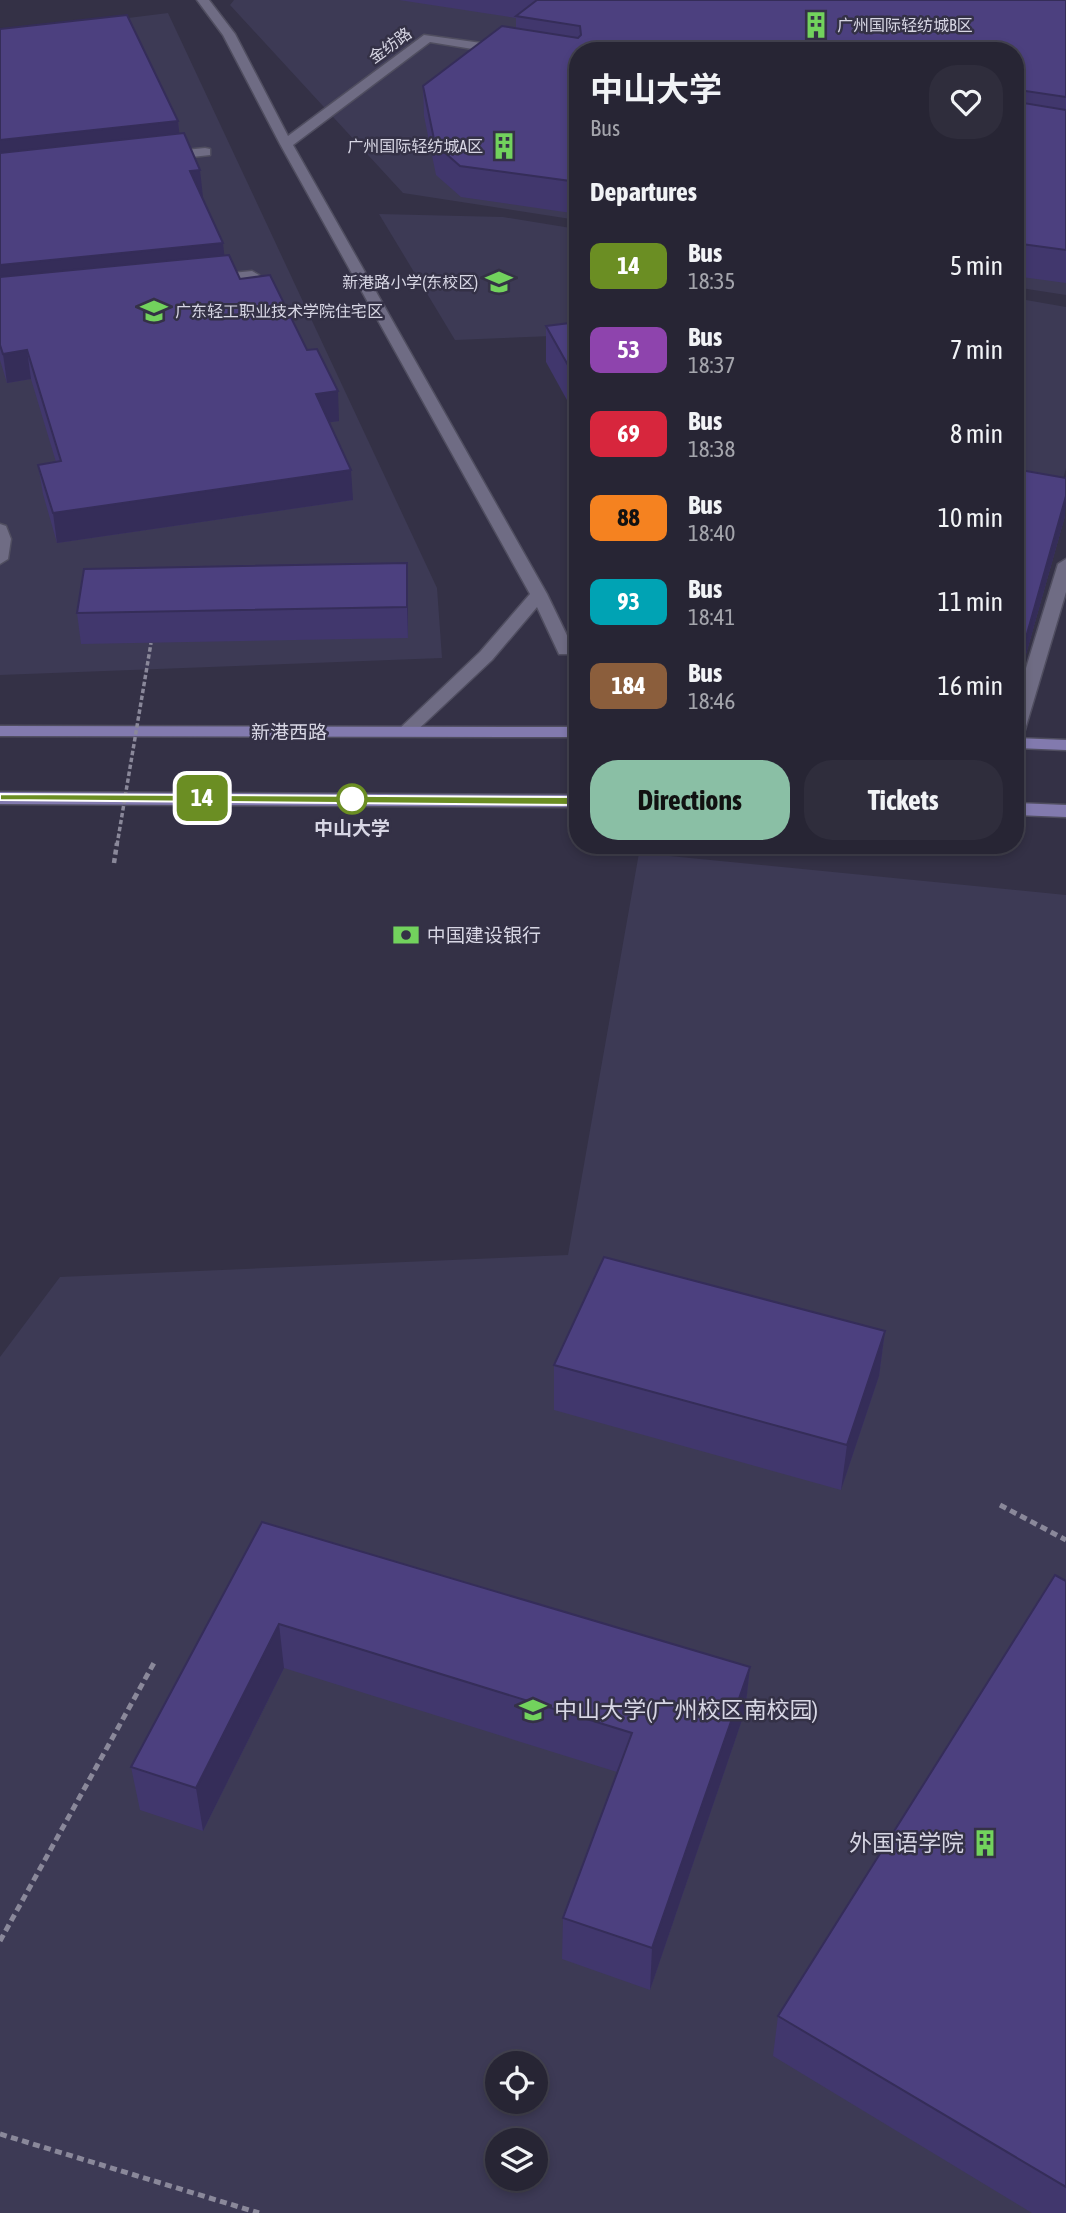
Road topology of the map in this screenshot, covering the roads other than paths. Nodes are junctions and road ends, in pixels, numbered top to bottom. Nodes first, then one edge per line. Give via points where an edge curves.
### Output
1 (203, 0) edge
2 (523, 53) edge
3 (286, 144) junction
4 (205, 152) dead end
5 (150, 158) edge
6 (251, 275) edge
7 (199, 281) edge
8 (0, 529) edge
9 (0, 559) edge
10 (1066, 565) edge
11 (539, 594) junction
12 (565, 650) dead end
13 (1024, 703) edge
14 (0, 732) edge
15 (405, 732) junction
16 (569, 732) edge
17 (1024, 743) edge
18 (1066, 745) edge
19 (0, 798) edge
20 (569, 801) edge
21 (1024, 809) edge
22 (1066, 811) edge

1 - 3 street via 229,33
2 - 3 street, 金纺路 via 428,38
3 - 11 street
4 - 5 street
6 - 7 street
8 - 9 street
10 - 13 street
11 - 12 street
11 - 15 street via 486,656
14 - 15 main road, 新港西路
15 - 16 main road, 新港西路
17 - 18 main road
19 - 20 main road
21 - 22 main road

